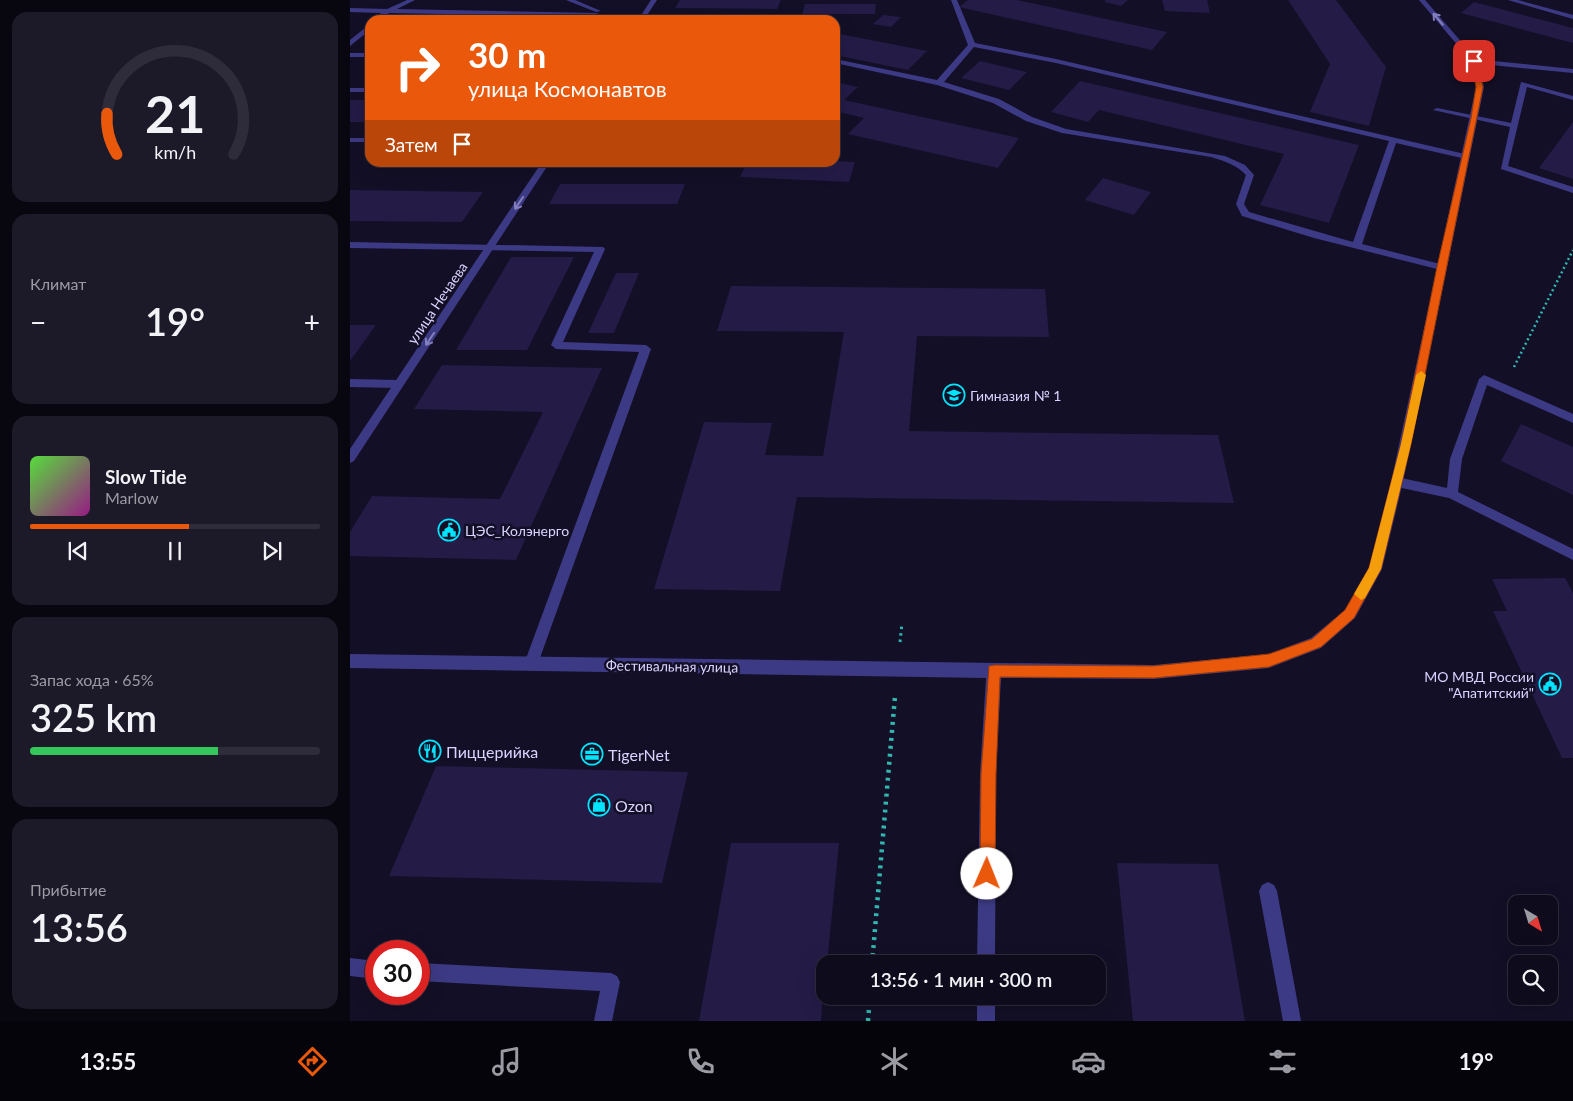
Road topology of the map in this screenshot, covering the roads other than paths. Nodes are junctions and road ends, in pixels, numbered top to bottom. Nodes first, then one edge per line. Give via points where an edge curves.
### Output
1 (372, 0) edge
2 (412, 0) edge
3 (569, 0) edge
4 (654, 0) edge
5 (954, 0) edge
6 (1422, 0) edge
7 (1511, 0) edge
8 (350, 10) edge
9 (387, 11) junction
10 (383, 15) edge
11 (596, 15) edge
12 (608, 15) edge
13 (644, 15) edge
14 (1573, 17) edge
15 (365, 30) edge
16 (350, 44) edge
17 (972, 45) junction
18 (350, 55) edge
19 (365, 55) edge
20 (1474, 61) junction
21 (840, 62) edge
22 (1573, 71) edge
23 (938, 82) junction
24 (350, 90) edge
25 (365, 90) edge
26 (1573, 98) edge
27 (1437, 110) dead end
28 (1474, 118) junction
29 (1514, 126) junction
30 (350, 140) edge
31 (365, 140) edge
32 (1393, 140) junction
33 (1466, 157) junction
34 (543, 167) edge
35 (1573, 190) edge
36 (350, 245) edge
37 (1357, 245) junction
38 (490, 247) junction
39 (1441, 267) junction
40 (350, 383) edge
41 (399, 384) junction
42 (1573, 419) edge
43 (352, 453) edge
44 (1397, 482) junction
45 (1452, 494) junction
46 (1573, 555) edge
47 (350, 661) edge
48 (531, 664) junction
49 (994, 671) junction
50 (1268, 891) dead end
51 (986, 955) edge
52 (350, 967) edge
53 (365, 969) edge
54 (430, 973) edge
55 (986, 1005) edge
56 (603, 1021) edge
57 (986, 1021) edge
58 (1292, 1021) edge

1 - 9 street
2 - 9 street
3 - 12 street
4 - 13 street
5 - 17 street
20 -> 6 street
7 - 14 street
8 - 9 street
9 - 10 street
9 - 11 street
15 - 16 street
17 - 23 street
17 - 32 street via 1056,61
18 - 19 street
20 - 22 street
20 - 28 street via 1480,87
21 - 23 street
23 - 37 street via 996,101 1030,119 1065,131 1212,155 1231,161 1245,167 1250,175 1240,204 1244,214 1291,230
24 - 25 street
26 - 29 street via 1524,84
27 - 28 street
28 - 29 street
28 - 33 street
29 - 35 street via 1504,167
30 - 31 street
32 - 33 street
32 - 37 street
33 - 39 street
34 -> 38 street, улица Нечаева
36 - 38 street
37 - 39 street
38 -> 41 street, улица Нечаева
38 - 48 street via 600,248 556,345 646,349
39 - 44 street
40 - 41 street
41 - 43 street, улица Нечаева
42 - 45 street via 1484,380 1456,459
44 - 45 street
44 - 49 street, Фестивальная улица via 1375,569 1350,614 1316,643 1269,660 1154,672
45 - 46 street
47 - 48 street, Фестивальная улица
48 - 49 street, Фестивальная улица
49 - 51 street via 988,774
50 - 58 street
52 - 53 street
54 - 56 street via 611,982
55 - 57 street

